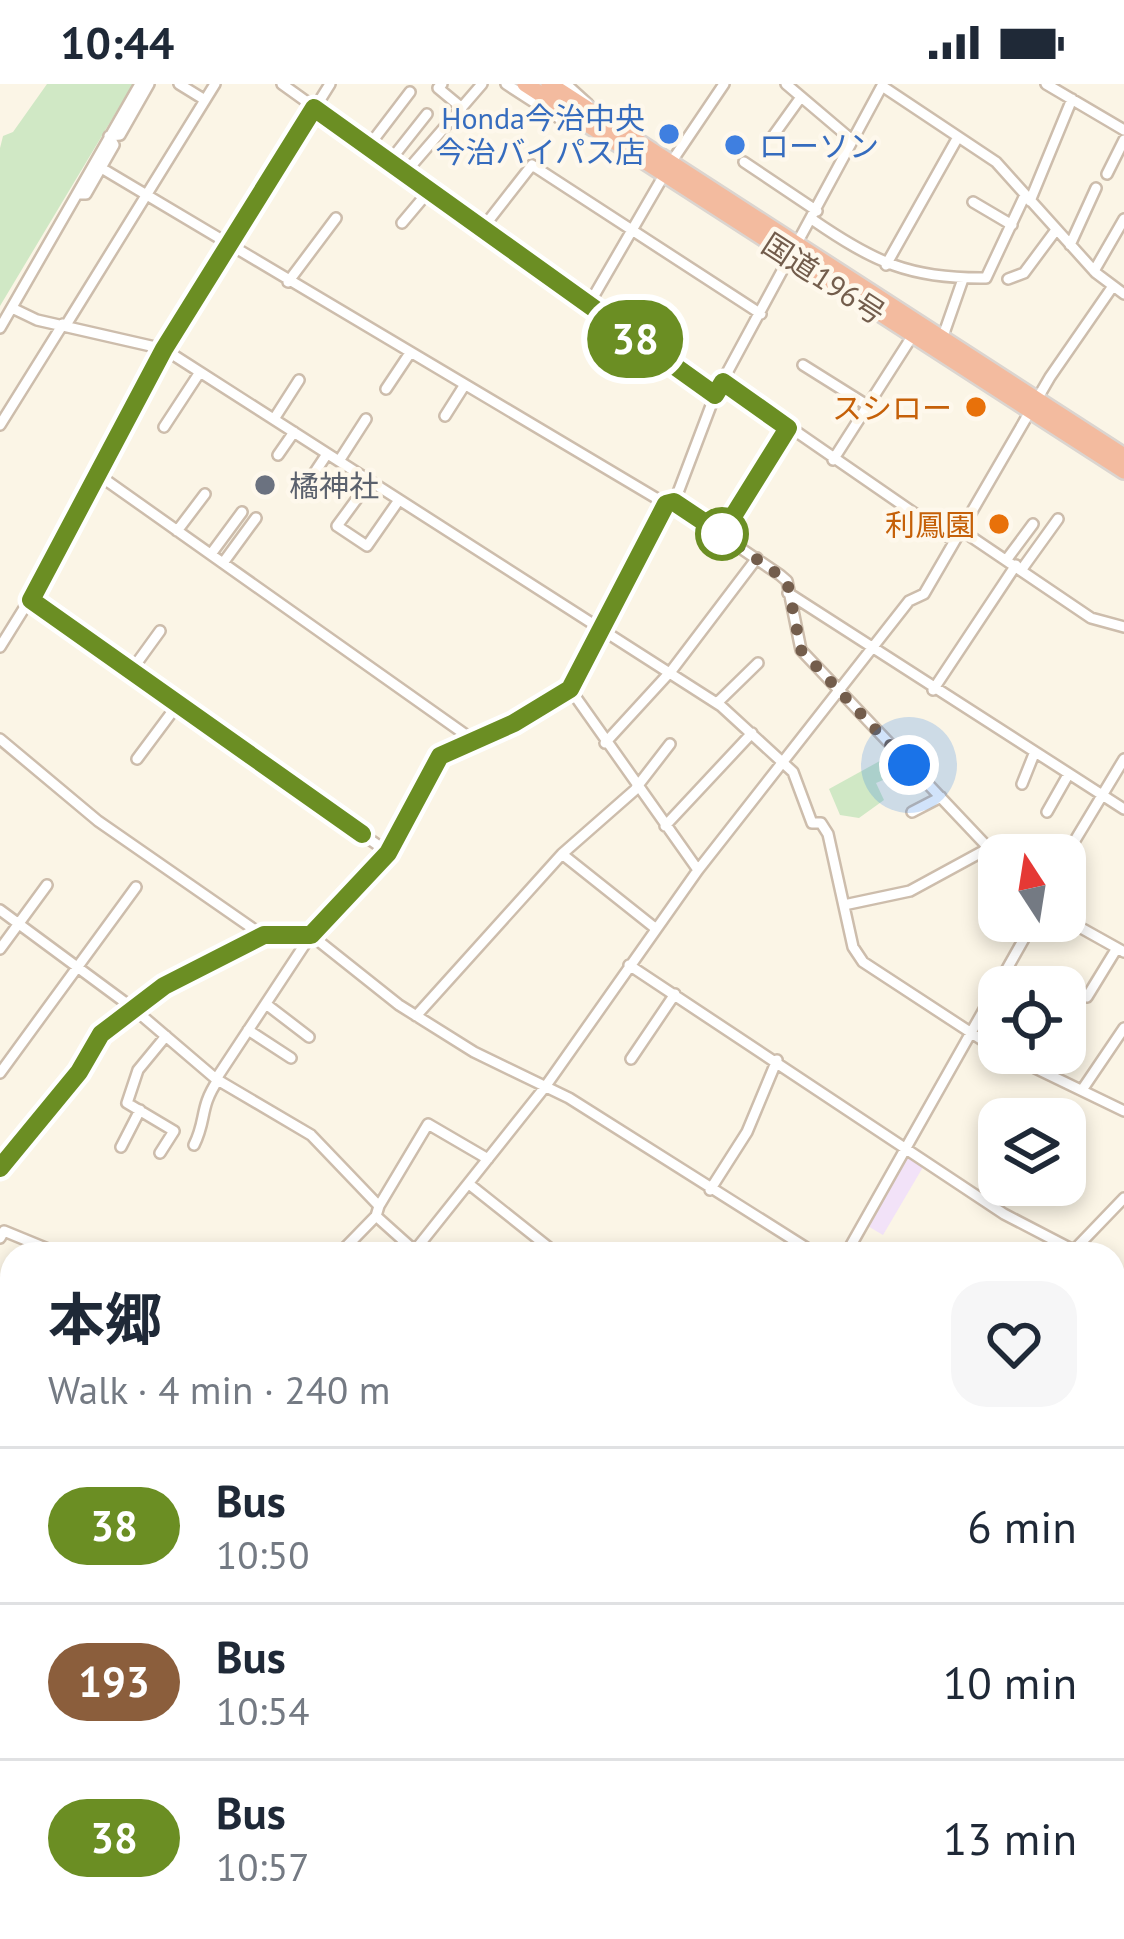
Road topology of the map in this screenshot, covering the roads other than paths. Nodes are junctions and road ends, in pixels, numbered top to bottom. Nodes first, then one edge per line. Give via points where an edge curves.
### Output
1 (140, 84) edge
2 (149, 84) edge
3 (179, 84) edge
4 (215, 84) edge
5 (282, 84) edge
6 (330, 84) edge
7 (442, 84) edge
8 (482, 84) edge
9 (506, 84) edge
10 (525, 84) edge
11 (549, 84) edge
12 (566, 84) edge
13 (724, 84) edge
14 (786, 84) edge
15 (1046, 84) edge
16 (883, 85) edge
17 (583, 88) edge
18 (410, 92) dead end
19 (801, 97) junction
20 (1072, 99) junction
21 (205, 100) junction
22 (314, 108) junction
23 (462, 108) junction
24 (427, 114) dead end
25 (592, 120) junction
26 (1124, 130) edge
27 (109, 136) junction
28 (773, 136) dead end
29 (958, 137) junction
30 (851, 140) junction
31 (1124, 140) edge
32 (368, 147) junction
33 (389, 162) junction
34 (744, 162) dead end
35 (103, 169) junction
36 (667, 170) junction
37 (405, 173) junction
38 (1107, 174) dead end
39 (1096, 188) dead end
40 (429, 191) junction
41 (77, 194) junction
42 (145, 196) junction
43 (1028, 198) junction
44 (973, 202) dead end
45 (815, 215) junction
46 (336, 218) dead end
47 (1124, 219) edge
48 (402, 223) dead end
49 (1012, 225) junction
50 (482, 230) junction
51 (632, 230) junction
52 (1056, 230) junction
53 (226, 245) junction
54 (1070, 245) junction
55 (797, 252) junction
56 (886, 265) junction
57 (1094, 272) junction
58 (963, 279) junction
59 (1008, 279) dead end
60 (288, 282) junction
61 (1113, 286) junction
62 (1124, 294) edge
63 (588, 307) junction
64 (12, 308) junction
65 (761, 314) junction
66 (64, 324) junction
67 (0, 328) edge
68 (913, 335) junction
69 (942, 339) junction
70 (164, 349) junction
71 (410, 353) junction
72 (803, 365) dead end
73 (200, 372) junction
74 (299, 380) dead end
75 (723, 382) junction
76 (464, 386) junction
77 (386, 389) dead end
78 (715, 395) junction
79 (1034, 406) junction
80 (870, 407) junction
81 (445, 416) dead end
82 (274, 419) junction
83 (366, 419) dead end
84 (0, 425) edge
85 (164, 427) dead end
86 (788, 428) junction
87 (294, 432) junction
88 (327, 454) junction
89 (278, 455) dead end
90 (1124, 455) edge
91 (832, 460) junction
92 (339, 461) junction
93 (1124, 472) edge
94 (313, 475) dead end
95 (100, 476) junction
96 (370, 481) junction
97 (205, 494) dead end
98 (399, 500) junction
99 (670, 503) junction
100 (242, 512) dead end
101 (256, 518) dead end
102 (1058, 519) dead end
103 (1033, 524) dead end
104 (177, 531) junction
105 (722, 534) junction
106 (953, 540) junction
107 (211, 554) junction
108 (757, 558) junction
109 (223, 563) junction
110 (1015, 564) junction
111 (788, 593) junction
112 (31, 600) junction
113 (1124, 627) edge
114 (600, 630) junction
115 (160, 631) dead end
116 (0, 647) edge
117 (874, 650) junction
118 (758, 663) dead end
119 (672, 670) junction
120 (131, 671) junction
121 (570, 689) junction
122 (933, 690) junction
123 (841, 694) junction
124 (717, 703) junction
125 (178, 704) junction
126 (752, 733) junction
127 (0, 740) edge
128 (473, 740) junction
129 (605, 743) junction
130 (670, 744) dead end
131 (1034, 754) junction
132 (137, 759) dead end
133 (1124, 759) edge
134 (784, 762) junction
135 (1069, 776) junction
136 (1022, 784) dead end
137 (636, 788) junction
138 (941, 797) junction
139 (1102, 797) junction
140 (1124, 809) edge
141 (912, 812) dead end
142 (1047, 812) dead end
143 (664, 826) junction
144 (1079, 834) edge
145 (978, 837) edge
146 (388, 853) junction
147 (978, 853) edge
148 (562, 854) junction
149 (698, 870) junction
150 (47, 885) dead end
151 (136, 887) dead end
152 (844, 905) junction
153 (0, 910) edge
154 (19, 923) junction
155 (655, 928) junction
156 (1086, 931) edge
157 (264, 935) junction
158 (311, 935) junction
159 (1022, 942) edge
160 (0, 949) edge
161 (1121, 950) edge
162 (628, 965) junction
163 (77, 966) junction
164 (675, 994) junction
165 (1087, 997) dead end
166 (266, 1004) junction
167 (134, 1009) junction
168 (416, 1016) junction
169 (1124, 1028) edge
170 (248, 1030) junction
171 (166, 1036) junction
172 (971, 1036) junction
173 (309, 1037) dead end
174 (978, 1040) edge
175 (290, 1058) dead end
176 (631, 1059) dead end
177 (777, 1060) junction
178 (0, 1073) edge
179 (1052, 1074) edge
180 (217, 1079) junction
181 (545, 1087) junction
182 (1084, 1088) junction
183 (140, 1110) junction
184 (1124, 1112) edge
185 (194, 1145) dead end
186 (121, 1147) dead end
187 (908, 1147) junction
188 (160, 1153) dead end
189 (488, 1159) junction
190 (0, 1168) edge
191 (469, 1184) junction
192 (710, 1190) junction
193 (1124, 1198) edge
194 (378, 1211) junction
195 (0, 1238) edge
196 (31, 1242) edge
197 (350, 1242) edge
198 (405, 1242) edge
199 (422, 1242) edge
200 (542, 1242) edge
201 (796, 1242) edge
202 (853, 1242) edge
203 (1060, 1242) edge
204 (1086, 1242) edge

1 - 27 street
2 - 27 street via 120,134
3 - 21 street
4 - 21 street
5 - 22 street
6 - 22 street
7 - 23 street
8 - 23 street
9 - 25 street via 560,119
10 - 25 highway, 国道196号
11 - 25 highway, 国道196号
12 - 17 street
13 - 36 street
14 - 19 street
15 - 20 street
16 - 29 street
16 - 30 street
17 - 25 street
18 - 32 street
19 - 28 street
19 - 30 street
20 - 26 street
20 - 43 street
21 - 42 street
22 - 32 street
22 - 53 street
23 - 37 street
24 - 33 street
25 - 36 highway, 国道196号
27 - 35 street via 114,145
27 - 41 street
29 - 43 street via 996,162
29 - 56 street
30 - 45 street
31 - 38 street
32 - 33 street
33 - 37 street
34 - 45 street
35 - 41 street via 86,194
35 - 42 street
36 - 51 street
36 - 55 highway, 国道196号
37 - 40 street
39 - 54 street
40 - 48 street
40 - 50 street
41 - 64 street
42 - 53 street
42 - 66 street
43 - 49 street
43 - 52 street
44 - 49 street
45 - 55 street
45 - 56 street
46 - 60 street
47 - 57 street
49 - 58 street via 991,275
50 - 51 street via 532,165
50 - 63 street
51 - 63 street
51 - 65 street
52 - 54 street
52 - 59 street via 1024,273
53 - 60 street
53 - 70 street
54 - 57 street
55 - 65 street
55 - 68 highway, 国道196号
55 - 69 highway, 国道196号
56 - 58 street
57 - 61 street
58 - 69 street
60 - 71 street
61 - 62 street
61 - 79 street
63 - 78 street
64 - 66 street
64 - 67 street
65 - 75 street
66 - 70 street
66 - 84 street
68 - 79 highway, 国道196号
68 - 80 street
69 - 79 highway, 国道196号
70 - 73 street
70 - 95 street
71 - 76 street
71 - 77 street
72 - 80 street
73 - 82 street
73 - 85 street
74 - 82 street
75 - 78 street
75 - 86 street
76 - 81 street
76 - 99 street
78 - 99 street
79 - 90 highway, 国道196号
79 - 93 highway, 国道196号
79 - 106 street
80 - 91 street
82 - 87 street
83 - 92 street
86 - 91 street
86 - 105 street
87 - 88 street
87 - 89 street
88 - 92 street
88 - 94 street
91 - 106 street
92 - 96 street
95 - 104 street
95 - 112 street
96 - 98 street
96 - 98 street via 337,526 367,546
97 - 104 street
98 - 114 street
99 - 105 street
99 - 114 street
100 - 107 street
101 - 109 street
102 - 110 street
103 - 110 street
104 - 107 street
105 - 108 street
106 - 110 street via 964,532
106 - 117 street via 924,594 909,601
107 - 109 street
108 - 111 street via 787,581
108 - 119 street
109 - 128 street
110 - 113 street via 1091,618
110 - 122 street
111 - 117 street
111 - 123 street via 801,650
112 - 116 street
112 - 120 street
114 - 119 street
114 - 121 street
115 - 120 street
117 - 122 street
117 - 123 street
118 - 124 street
119 - 124 street
119 - 129 street
120 - 125 street
121 - 128 street
121 - 129 street
122 - 131 street
123 - 134 street
123 - 138 street
124 - 126 street
125 - 132 street
125 - 146 street
126 - 134 street
126 - 143 street
127 - 157 street via 98,820
128 - 146 street via 440,756
129 - 137 street
130 - 137 street
131 - 135 street
131 - 136 street
133 - 139 street
134 - 149 street
134 - 152 street via 812,823 828,834
135 - 139 street
135 - 142 street
137 - 143 street
137 - 148 street
138 - 141 street
138 - 145 street
139 - 140 street
139 - 144 street
143 - 149 street
146 - 158 street
147 - 152 street via 910,890
148 - 155 street
148 - 168 street
149 - 155 street
150 - 154 street
151 - 163 street
152 - 172 street via 863,962
153 - 154 street
154 - 160 street
154 - 163 street
155 - 162 street
156 - 161 street
157 - 158 street
157 - 167 street
158 - 166 street
158 - 168 street
159 - 172 street
161 - 165 street
162 - 164 street
162 - 181 street
163 - 167 street
163 - 178 street
164 - 176 street
164 - 177 street
166 - 170 street
166 - 173 street
167 - 171 street
167 - 190 street via 101,1034
168 - 181 street
169 - 182 street
170 - 175 street
170 - 180 street
171 - 180 street
171 - 183 street via 130,1086 127,1102
172 - 174 street
172 - 187 street
177 - 187 street
177 - 192 street via 747,1132
179 - 182 street
180 - 185 street
180 - 194 street via 311,1135
181 - 189 street
181 - 192 street
182 - 184 street
183 - 186 street
183 - 188 street via 174,1131
187 - 202 street
187 - 203 street
189 - 191 street
189 - 194 street via 428,1124
191 - 199 street
191 - 200 street
192 - 201 street
193 - 204 street
194 - 197 street
194 - 198 street
195 - 196 street via 4,1231

